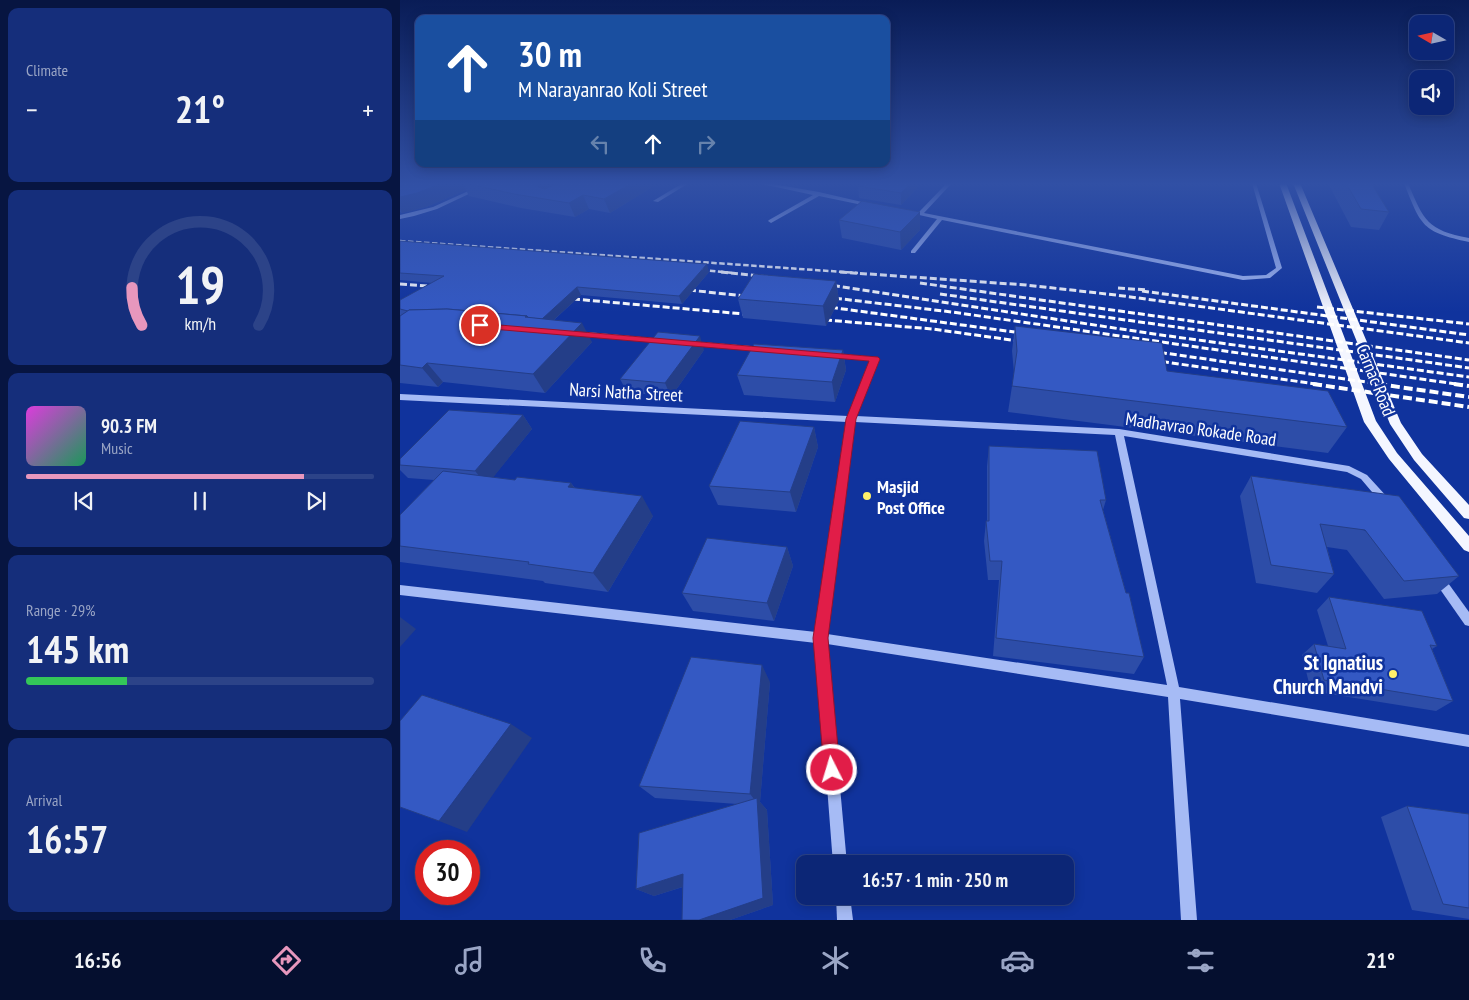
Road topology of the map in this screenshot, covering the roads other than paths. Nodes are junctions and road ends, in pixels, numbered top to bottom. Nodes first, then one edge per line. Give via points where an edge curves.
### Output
1 (934, 226) edge
2 (981, 226) edge
3 (1267, 226) edge
4 (1296, 226) edge
5 (1312, 226) edge
6 (1427, 226) edge
7 (1469, 240) edge
8 (913, 252) dead end
9 (568, 333) edge
10 (667, 341) edge
11 (687, 343) edge
12 (776, 350) edge
13 (826, 355) edge
14 (400, 397) edge
15 (851, 419) junction
16 (1118, 432) junction
17 (1391, 511) edge
18 (1469, 514) edge
19 (1469, 546) edge
20 (1436, 574) edge
21 (400, 590) edge
22 (1469, 621) edge
23 (820, 638) junction
24 (1174, 692) junction
25 (1469, 741) edge
26 (839, 855) edge
27 (844, 905) edge
28 (845, 920) edge
29 (1189, 920) edge

1 - 8 street
2 - 3 street via 1243,278 1268,277 1279,268
4 - 19 main road, Carnac Road via 1370,422 1393,456
5 - 18 main road, Carnac Road via 1396,424 1418,457
6 - 7 street via 1450,237
9 - 10 street
11 - 12 street
13 - 15 street via 875,359
14 - 15 street, Narsi Natha Street
15 - 16 street, Madhavrao Rokade Road
15 - 23 street
16 - 17 street, Madhavrao Rokade Road via 1349,469 1364,477
16 - 24 street
20 - 22 street
21 - 23 street
23 - 24 street
23 - 26 street
24 - 25 street
24 - 29 street
27 - 28 street

